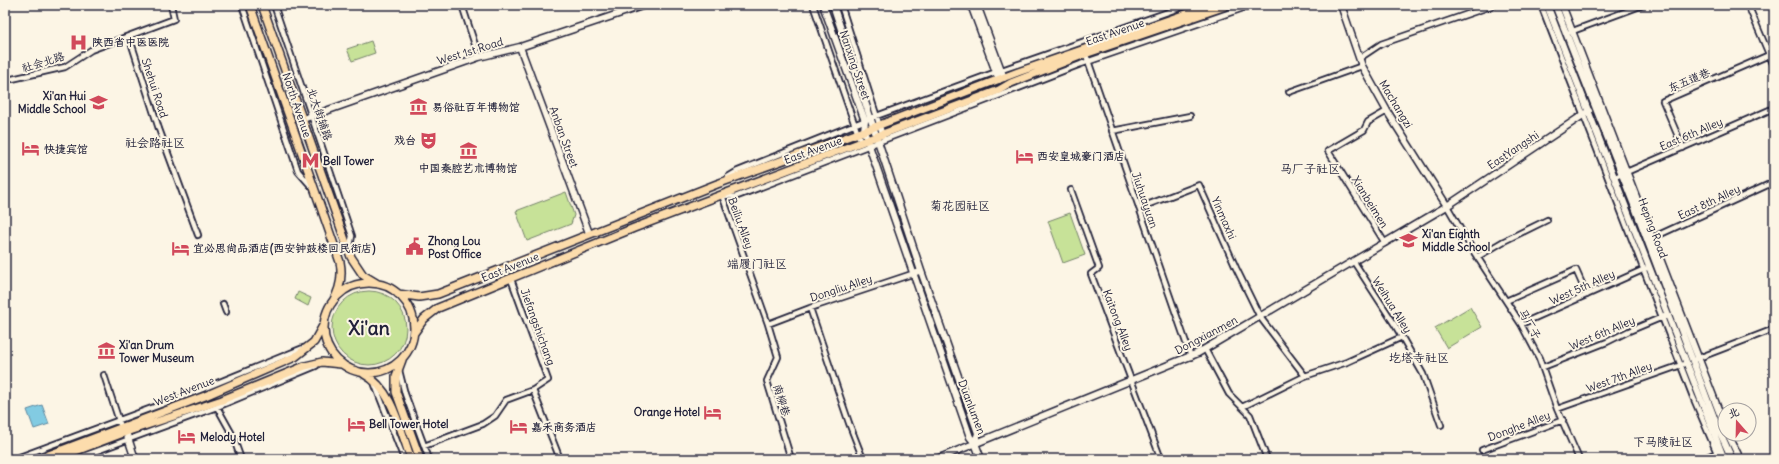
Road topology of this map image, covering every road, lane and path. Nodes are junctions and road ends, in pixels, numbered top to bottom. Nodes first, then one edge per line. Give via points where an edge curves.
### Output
1 (171, 5) edge
2 (242, 5) edge
3 (250, 5) edge
4 (262, 5) edge
5 (274, 5) edge
6 (463, 5) edge
7 (645, 5) edge
8 (813, 5) edge
9 (823, 5) edge
10 (833, 5) edge
11 (841, 5) edge
12 (971, 5) edge
13 (978, 5) edge
14 (1188, 5) edge
15 (1212, 5) edge
16 (1229, 5) edge
17 (1252, 5) edge
18 (1341, 5) edge
19 (1494, 5) edge
20 (1541, 5) edge
21 (1547, 5) edge
22 (1555, 5) edge
23 (1562, 5) edge
24 (1644, 5) edge
25 (1748, 5) edge
26 (1569, 33) junction
27 (129, 36) junction
28 (520, 47) junction
29 (1085, 51) junction
30 (1769, 55) junction
31 (479, 57) junction
32 (1360, 58) junction
33 (1088, 62) junction
34 (1362, 66) junction
35 (1774, 66) edge
36 (998, 71) junction
37 (12, 79) dead end
38 (1002, 79) junction
39 (1290, 92) dead end
40 (1774, 108) edge
41 (1387, 111) junction
42 (1587, 112) junction
43 (311, 116) junction
44 (1190, 116) dead end
45 (874, 117) junction
46 (303, 119) junction
47 (864, 121) junction
48 (854, 125) junction
49 (877, 126) junction
50 (1112, 131) junction
51 (861, 133) junction
52 (881, 138) junction
53 (865, 144) junction
54 (1683, 148) junction
55 (1621, 175) junction
56 (1774, 182) edge
57 (717, 184) junction
58 (314, 189) junction
59 (1071, 190) dead end
60 (722, 195) junction
61 (1447, 206) junction
62 (1139, 208) junction
63 (1548, 220) dead end
64 (589, 233) junction
65 (198, 235) dead end
66 (1652, 238) junction
67 (1385, 243) junction
68 (349, 252) junction
69 (1477, 257) junction
70 (1354, 262) junction
71 (1647, 268) junction
72 (918, 272) junction
73 (511, 279) junction
74 (378, 284) junction
75 (398, 294) junction
76 (1588, 295) junction
77 (1506, 301) junction
78 (332, 303) junction
79 (223, 304) dead end
80 (810, 308) junction
81 (226, 312) dead end
82 (1665, 316) junction
83 (1260, 317) junction
84 (324, 324) junction
85 (768, 324) junction
86 (1521, 324) junction
87 (1774, 329) edge
88 (414, 333) junction
89 (1402, 337) junction
90 (1205, 349) junction
91 (406, 355) junction
92 (1191, 357) junction
93 (328, 362) junction
94 (1689, 362) junction
95 (342, 364) junction
96 (399, 366) junction
97 (1542, 367) junction
98 (358, 372) junction
99 (104, 375) dead end
100 (368, 376) junction
101 (1304, 376) junction
102 (1131, 380) junction
103 (533, 390) junction
104 (222, 400) junction
105 (217, 407) junction
106 (1242, 407) junction
107 (1557, 409) junction
108 (1717, 413) edge
109 (1562, 420) junction
110 (1440, 425) dead end
111 (122, 427) junction
112 (127, 440) junction
113 (1732, 442) edge
114 (975, 443) junction
115 (424, 446) junction
116 (1482, 450) dead end
117 (1719, 452) junction
118 (14, 459) edge
119 (38, 459) edge
120 (55, 459) edge
121 (75, 459) edge
122 (135, 459) edge
123 (241, 459) edge
124 (404, 459) edge
125 (411, 459) edge
126 (420, 459) edge
127 (429, 459) edge
128 (560, 459) edge
129 (791, 459) edge
130 (863, 459) edge
131 (937, 459) edge
132 (981, 459) edge
133 (1161, 459) edge
134 (1266, 459) edge
135 (1579, 459) edge
136 (1702, 459) edge
137 (1723, 459) edge
138 (1732, 459) edge
139 (1740, 459) edge

1 - 27 street, 社会北路 via 174,19
2 - 58 street via 298,171
3 - 58 main road, North Avenue
4 - 46 main road, North Avenue
5 - 43 street, 北大街辅路
6 - 31 street
7 - 28 main road, West 1st Road
8 - 48 street
9 - 47 main road, Nanxing Street
10 - 45 main road, Nanxing Street
11 - 45 street
12 - 36 main road
13 - 36 main road
14 - 36 street
15 - 29 main road, East Avenue
16 - 29 main road, East Avenue
17 - 33 street
18 - 32 main road, Machangzi
19 - 32 street via 1381,44
20 - 42 street
21 - 42 main road, Heping Road
22 - 26 main road, Heping Road
23 - 26 main road
24 - 26 street
25 - 30 street
26 - 55 main road, Heping Road
27 - 37 street, 社会北路 via 91,50 65,67
27 - 65 street, Shehui Road via 159,129
28 - 31 main road, West 1st Road
28 - 64 main road, Anban Street
29 - 33 street, Jiuhuayuan
29 - 38 main road, East Avenue
29 - 52 main road, East Avenue via 999,90
30 - 35 street
30 - 54 street, 东五道巷 via 1663,101
31 - 43 main road, West 1st Road
32 - 34 main road, Machangzi
33 - 50 street, Jiuhuayuan
33 - 52 street
34 - 39 street
34 - 41 main road, Machangzi
36 - 38 main road
36 - 45 street
38 - 49 main road, East Avenue
40 - 54 street, East 6th Alley
41 - 61 main road, Machangzi
41 - 67 street, Xianbeimen via 1368,122 1364,130 1328,151
42 - 55 main road, Heping Road
42 - 61 main road, EastYangshi
42 - 71 street
43 - 46 main road, West 1st Road
43 - 68 street, 北大街辅路 via 352,236
44 - 50 street
45 - 47 street
45 - 49 main road, Nanxing Street
46 - 68 main road, North Avenue
47 - 48 street
47 - 51 main road, Nanxing Street
48 - 51 street
48 - 57 street via 738,171
49 - 51 main road, East Avenue
49 - 52 main road, Duanlumen
50 - 62 street, Jiuhuayuan
51 - 53 main road, Duanlumen
51 - 57 main road, East Avenue
52 - 53 main road, East Avenue
52 - 72 main road, Duanlumen
53 - 60 main road, East Avenue
53 - 72 main road, Duanlumen
54 - 55 street, East 6th Alley
55 - 66 main road
55 - 71 main road, Heping Road
55 - 94 main road, Heping Road
56 - 66 street, East 8th Alley
57 - 64 main road, East Avenue
58 - 78 main road, North Avenue via 341,268 340,286
59 - 102 street, Kaitong Alley via 1099,268 1092,274
60 - 73 main road, East Avenue
60 - 85 street, Beiliu Alley
61 - 67 main road, Dongxianmen
61 - 69 street, 马厂子
62 - 83 street, Yinmaxhi via 1199,185
62 - 92 street, Jiuhuayuan
63 - 69 street
64 - 75 main road, East Avenue via 438,294 419,297
66 - 94 main road
67 - 70 main road, Dongxianmen
68 - 74 main road, North Avenue via 359,271
69 - 77 street, 马厂子
70 - 83 main road, Dongxianmen
70 - 89 street, Weihua Alley
71 - 76 street, West 5th Alley
71 - 82 main road, Heping Road
72 - 80 street, Dongliu Alley
72 - 114 main road, Duanlumen via 978,433
73 - 88 main road, East Avenue via 438,308 424,319
73 - 103 street, Jiefangshichang via 548,380
74 - 75 main road
74 - 78 main road via 352,287 341,293
75 - 88 main road via 412,313
76 - 77 street via 1576,270
76 - 86 street, West 5th Alley
77 - 86 street, 马厂子
78 - 84 main road
79 - 81 street
80 - 85 street, Dongliu Alley
80 - 130 street
82 - 94 main road, Heping Road
82 - 97 street, West 6th Alley
83 - 90 main road, Dongxianmen
83 - 101 street
84 - 95 main road via 328,346
84 - 111 main road, West Avenue via 317,338 295,357 205,396
85 - 129 street, 南柳巷 via 778,357 767,381
86 - 97 street, 马厂子
87 - 94 street, West 7th Alley
88 - 91 main road
89 - 101 street via 1347,362
89 - 110 street, Weihua Alley via 1423,374
90 - 92 main road, Dongxianmen
90 - 106 street via 1229,394
91 - 96 main road
91 - 98 main road via 384,371
92 - 102 main road, Dongxianmen
93 - 95 main road, West Avenue
93 - 104 main road, West Avenue via 305,366
93 - 105 street
94 - 107 street, West 7th Alley
94 - 108 main road
94 - 117 main road, Heping Road
94 - 138 main road, Heping Road
95 - 98 main road
96 - 115 street via 403,388
96 - 126 main road via 396,392
97 - 107 street, 马厂子
98 - 100 main road
99 - 111 street
100 - 124 street via 378,390
100 - 125 main road via 380,385 387,395
101 - 106 street
102 - 114 main road, Dongxianmen
102 - 133 street, Kaitong Alley
103 - 115 street via 506,400 494,416 483,424
103 - 128 street
104 - 105 street
104 - 111 main road, West Avenue
105 - 112 street
105 - 123 street via 232,434
106 - 134 street via 1250,415
107 - 109 street, 马厂子
109 - 116 street, Donghe Alley
109 - 135 street, 马厂子
111 - 112 main road
111 - 118 street
111 - 119 main road, West Avenue
111 - 120 main road, West Avenue
112 - 121 street
112 - 122 main road
113 - 139 main road
114 - 131 main road, Dongxianmen
114 - 132 main road
115 - 127 street
117 - 136 street
117 - 137 main road, Heping Road

